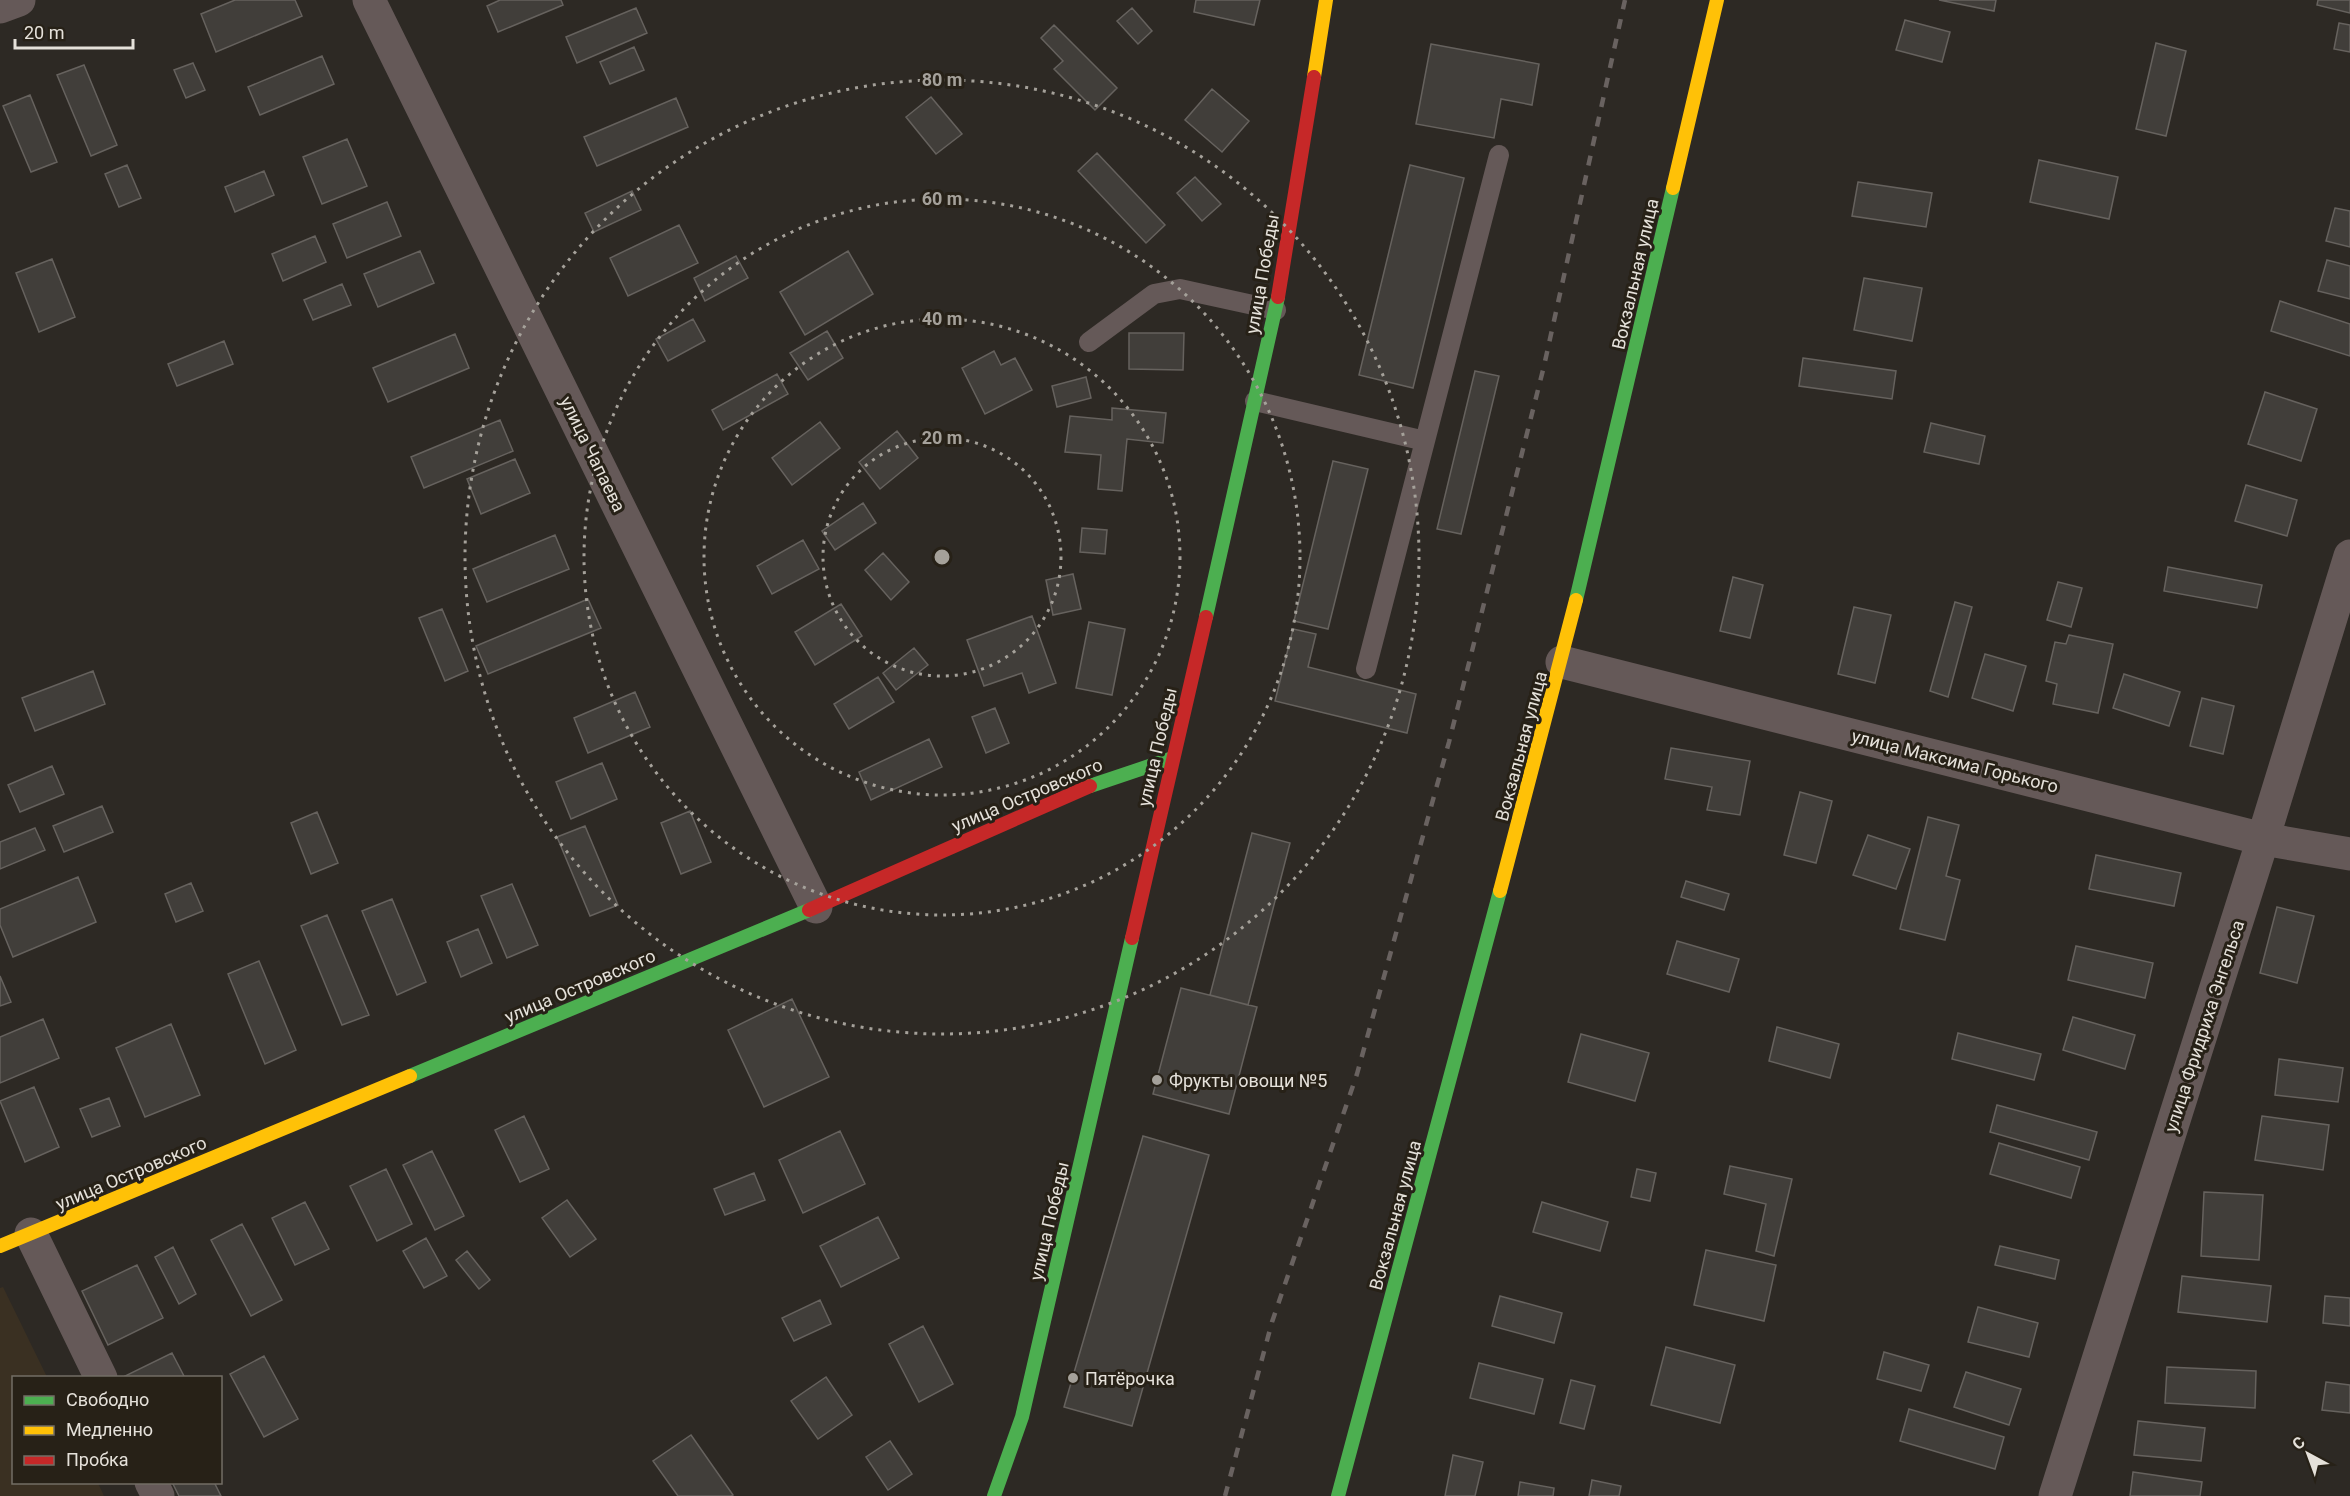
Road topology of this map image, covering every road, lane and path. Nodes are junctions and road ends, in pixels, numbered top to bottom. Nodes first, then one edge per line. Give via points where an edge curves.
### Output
1 (19, 0) edge
2 (369, 0) edge
3 (1326, 0) edge
4 (1717, 0) edge
5 (0, 8) edge
6 (1499, 155) dead end
7 (1276, 310) junction
8 (1089, 342) dead end
9 (1255, 401) junction
10 (1425, 441) junction
11 (2350, 556) edge
12 (1562, 662) junction
13 (1366, 669) dead end
14 (1173, 758) junction
15 (2263, 839) junction
16 (2350, 854) edge
17 (816, 907) junction
18 (32, 1234) junction
19 (0, 1246) edge
20 (101, 1376) edge
21 (994, 1496) edge
22 (1338, 1496) edge
23 (2055, 1496) edge

1 - 5 street
2 - 17 street, улица Чапаева
3 - 7 street, улица Победы
4 - 12 street, Вокзальная улица
6 - 10 lane
7 - 8 lane via 1180,289 1154,294
7 - 9 street, улица Победы
9 - 10 lane
9 - 14 street, улица Победы
10 - 13 lane
11 - 15 street, улица Фридриха Энгельса
12 - 15 street, улица Максима Горького
12 - 22 street, Вокзальная улица
14 - 17 street, улица Островского via 1101,782
14 - 21 street, улица Победы via 1022,1417
15 - 16 street, улица Максима Горького
15 - 23 street, улица Фридриха Энгельса
17 - 18 street, улица Островского
18 - 19 street, улица Островского
18 - 20 street

